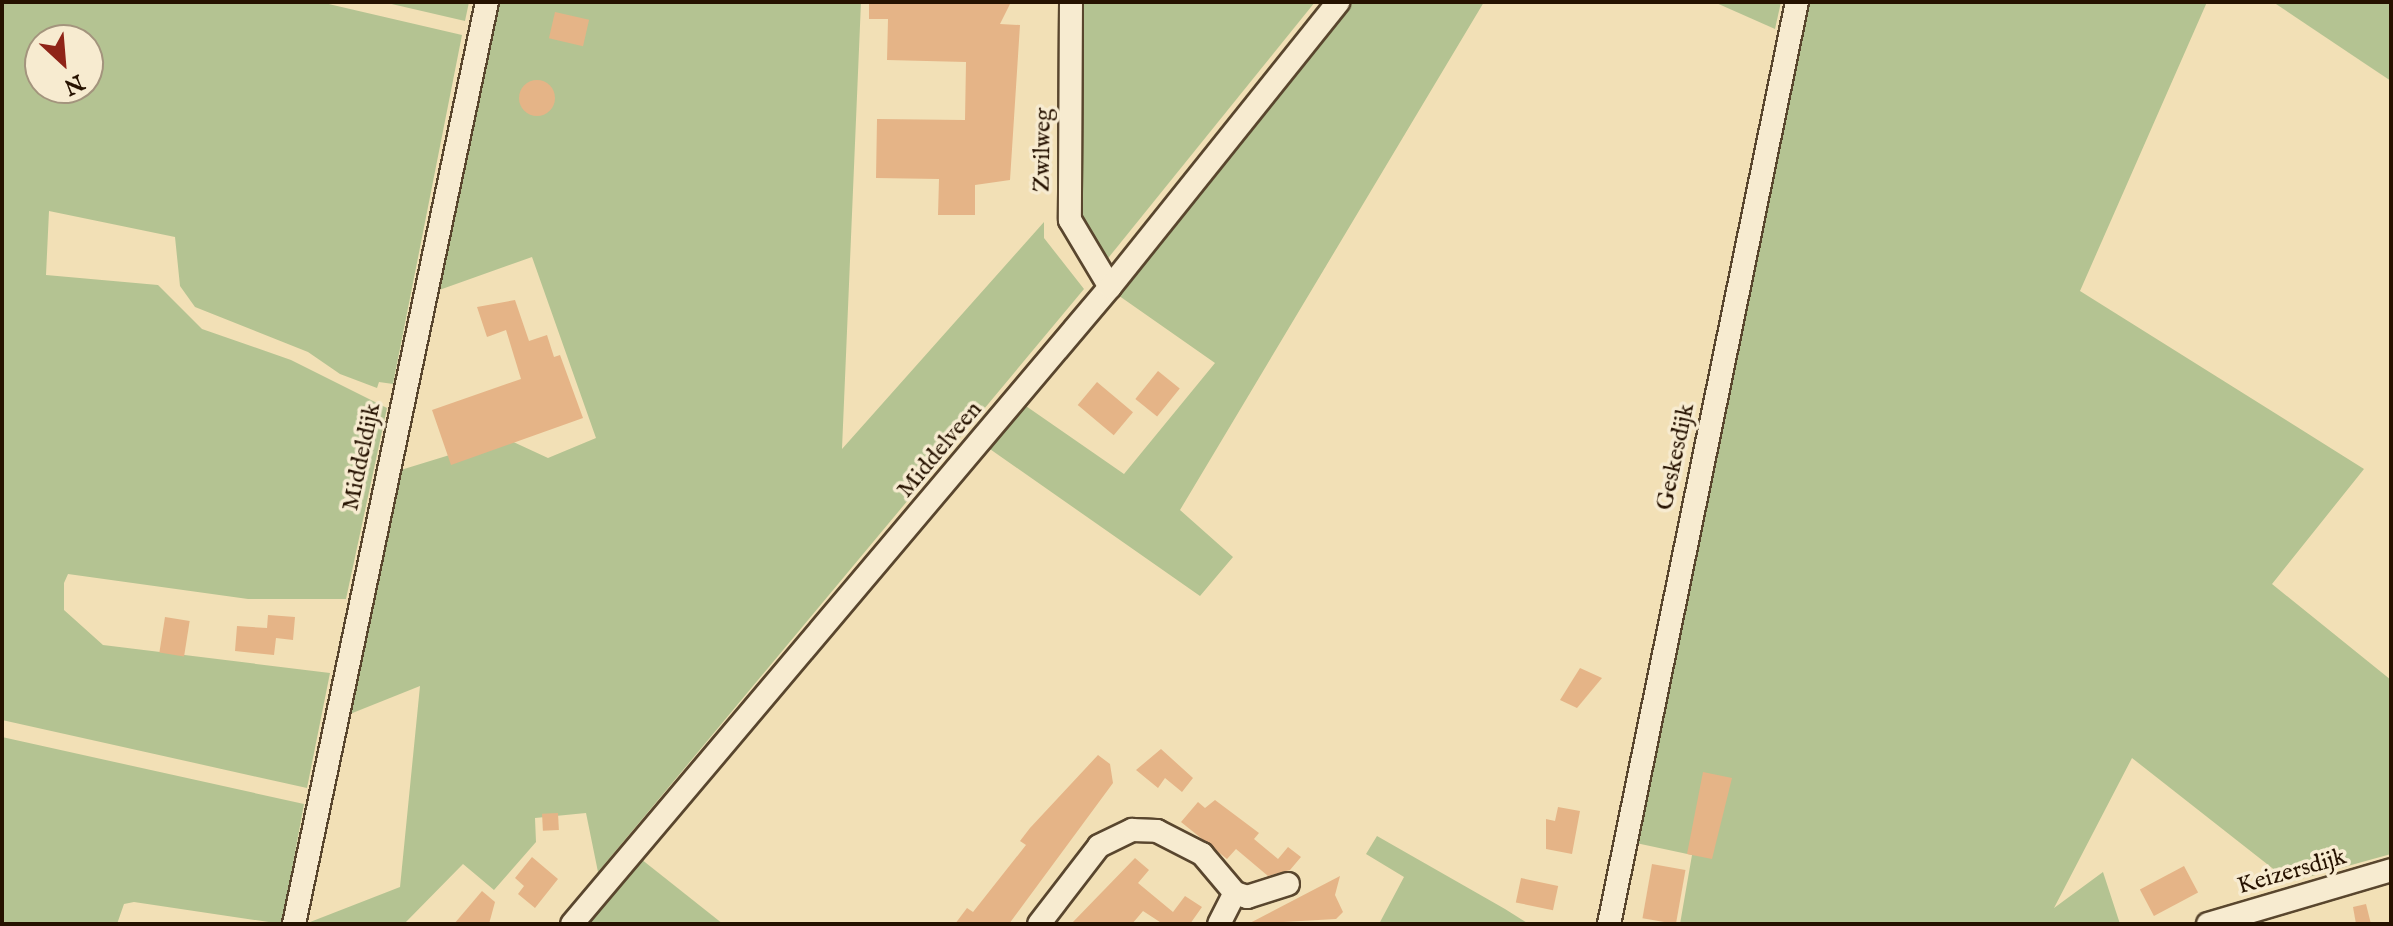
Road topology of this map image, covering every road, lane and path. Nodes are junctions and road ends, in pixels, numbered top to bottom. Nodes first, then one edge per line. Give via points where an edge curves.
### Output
1 (487, 2) edge
2 (1071, 2) edge
3 (1338, 2) edge
4 (1797, 2) edge
5 (1110, 287) junction
6 (2391, 870) edge
7 (1288, 884) dead end
8 (1235, 893) junction
9 (294, 924) edge
10 (572, 924) edge
11 (1039, 924) edge
12 (1219, 924) edge
13 (1609, 924) edge
14 (2208, 924) edge

1 - 9 street, Middeldijk
2 - 5 street, Zwilweg via 1070,220
3 - 5 street, Middelveen
4 - 13 street, Geskesdijk
5 - 10 street, Middelveen
6 - 14 street, Keizersdijk
7 - 8 street via 1247,897
8 - 11 street via 1202,854 1157,831 1132,830 1099,846
8 - 12 street

